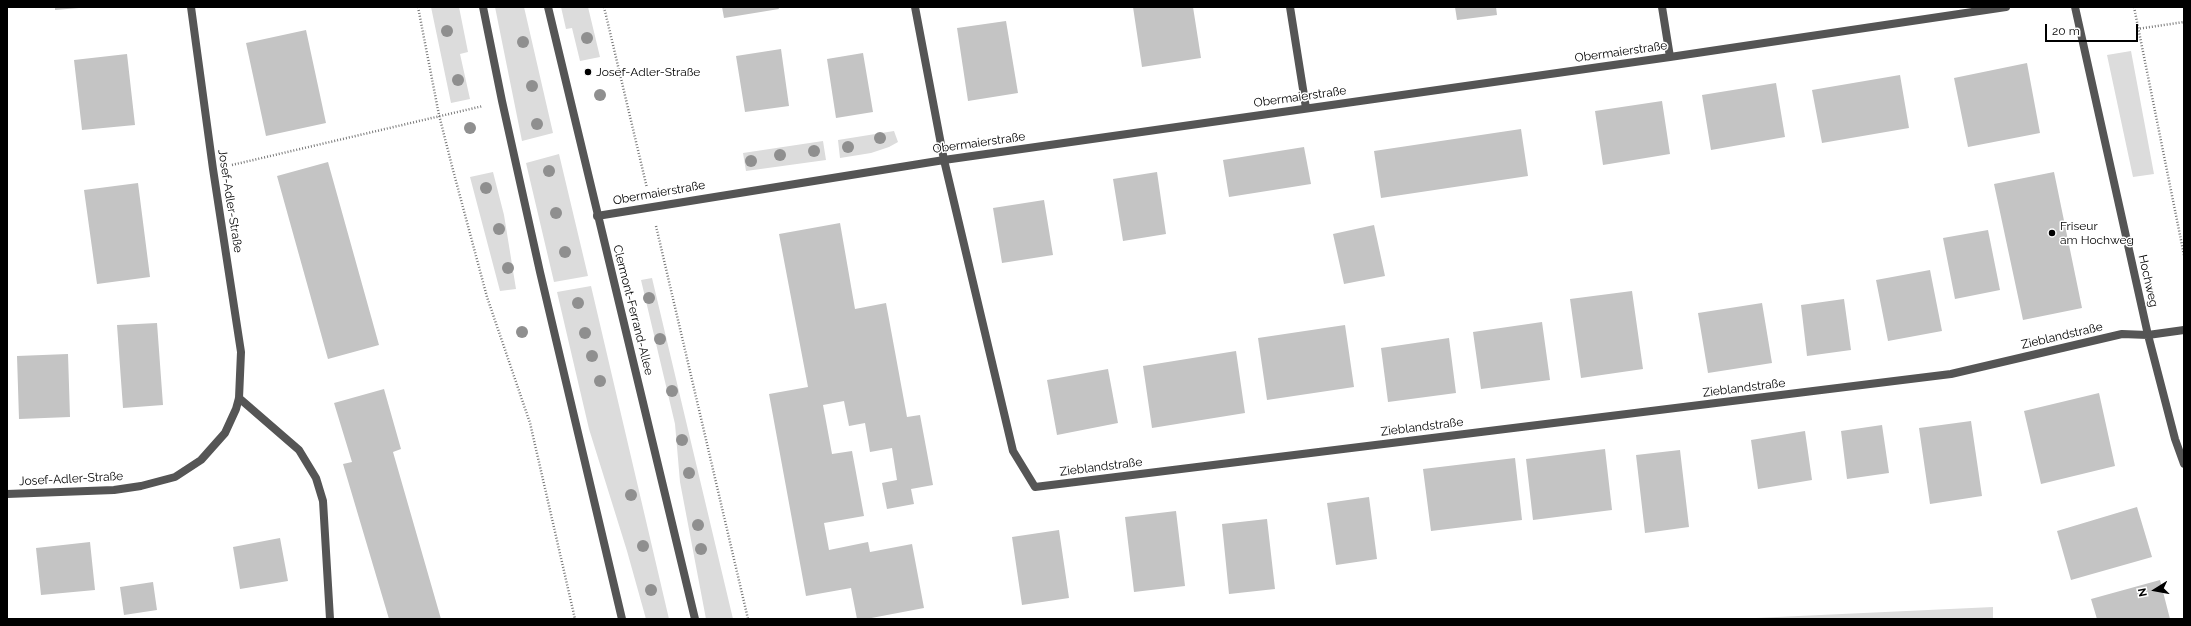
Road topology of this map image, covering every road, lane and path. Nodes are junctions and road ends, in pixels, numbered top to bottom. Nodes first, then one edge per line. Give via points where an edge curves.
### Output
1 (191, 7) edge
2 (418, 7) edge
3 (483, 7) edge
4 (548, 7) edge
5 (604, 7) edge
6 (914, 7) edge
7 (1290, 7) edge
8 (1662, 7) edge
9 (2006, 7) edge
10 (2075, 7) edge
11 (2134, 7) edge
12 (2184, 22) edge
13 (2137, 29) junction
14 (1670, 57) junction
15 (502, 101) junction
16 (1306, 108) junction
17 (439, 114) junction
18 (944, 160) junction
19 (213, 169) junction
20 (652, 205) junction
21 (597, 216) junction
22 (2184, 255) edge
23 (2184, 330) edge
24 (2148, 335) junction
25 (239, 398) junction
26 (2184, 464) edge
27 (7, 494) edge
28 (330, 619) edge
29 (575, 619) edge
30 (622, 619) edge
31 (695, 619) edge
32 (748, 619) edge

1 - 19 street, Josef-Adler-Straße
2 - 17 path
3 - 15 street
4 - 21 street, Clermont-Ferrand-Allee
5 - 20 path
6 - 18 street
7 - 16 street
8 - 14 street
9 - 14 street, Obermaierstraße
10 - 24 street, Hochweg
11 - 13 path
12 - 13 path
13 - 22 path
14 - 16 street, Obermaierstraße
15 - 17 path
15 - 30 street
16 - 18 street, Obermaierstraße
17 - 19 path
17 - 29 path via 487,297 530,423
18 - 20 street, Obermaierstraße
18 - 24 street, Zieblandstraße via 1013,450 1035,487 1951,374 2122,334
19 - 25 street, Josef-Adler-Straße via 241,352
20 - 21 street, Obermaierstraße
20 - 32 path
21 - 31 street, Clermont-Ferrand-Allee
23 - 24 street
24 - 26 street, Hochweg
25 - 27 street, Josef-Adler-Straße via 225,433 201,460 175,477 114,490
25 - 28 street via 299,450 316,478 323,502

